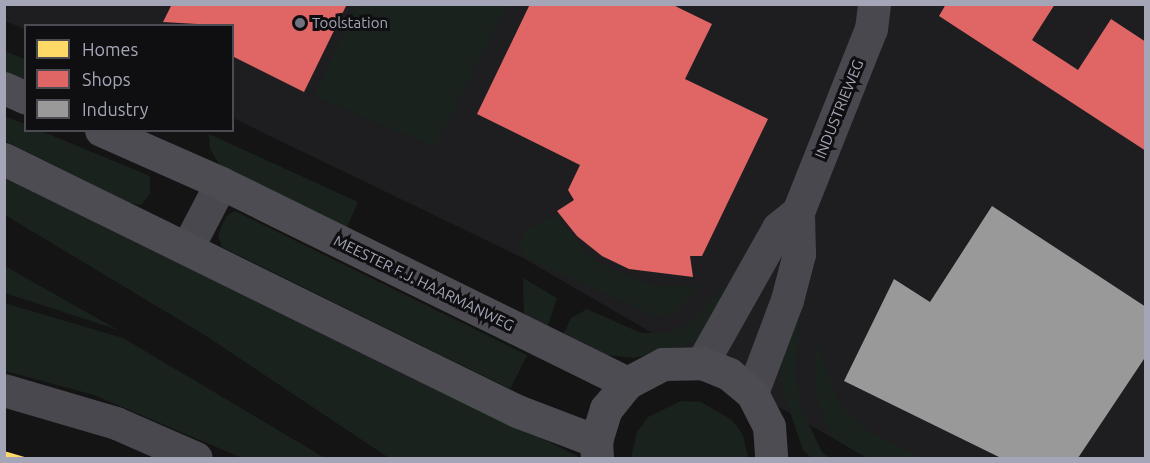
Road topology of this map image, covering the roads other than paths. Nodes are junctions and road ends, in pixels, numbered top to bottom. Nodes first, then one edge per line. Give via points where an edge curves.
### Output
1 (874, 4) edge
2 (4, 88) edge
3 (24, 97) edge
4 (105, 132) edge
5 (4, 159) edge
6 (220, 183) junction
7 (798, 212) junction
8 (187, 248) junction
9 (702, 363) junction
10 (627, 383) junction
11 (4, 390) edge
12 (752, 393) junction
13 (597, 450) edge
14 (196, 459) edge
15 (771, 459) edge

1 - 7 street, INDUSTRIEWEG via 871,29
2 - 3 main road
4 - 6 main road, MEESTER F.J. HAARMANWEG
5 - 8 main road
6 - 8 street
6 - 10 main road, MEESTER F.J. HAARMANWEG
7 - 9 street, INDUSTRIEWEG via 778,228
7 - 12 street, INDUSTRIEWEG via 798,254 787,300
8 - 13 main road
9 - 10 main road via 663,364
9 - 12 main road via 729,374
10 - 13 main road via 606,409
11 - 14 street via 116,423
12 - 15 main road via 769,426

